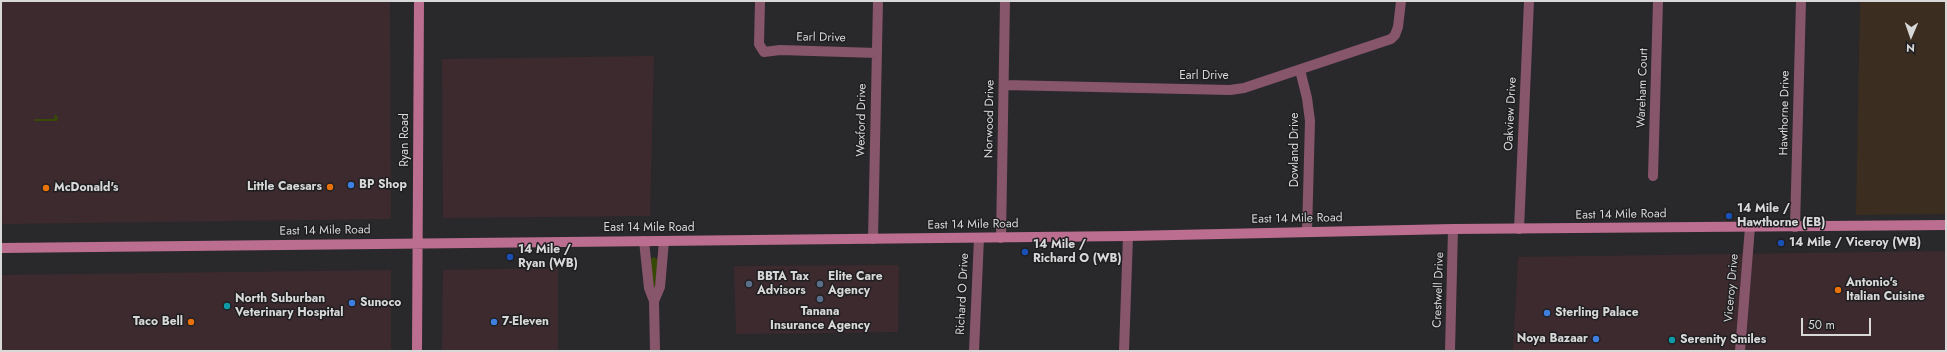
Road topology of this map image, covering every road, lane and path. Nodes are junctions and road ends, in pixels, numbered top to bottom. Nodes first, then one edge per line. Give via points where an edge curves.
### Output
1 (419, 1) edge
2 (760, 1) edge
3 (878, 1) edge
4 (1006, 1) edge
5 (1401, 1) edge
6 (1529, 1) edge
7 (1658, 1) edge
8 (1801, 1) edge
9 (877, 53) junction
10 (1300, 70) junction
11 (1004, 85) junction
12 (1653, 176) dead end
13 (1946, 225) edge
14 (1750, 227) junction
15 (1795, 227) junction
16 (1453, 229) junction
17 (1519, 229) junction
18 (1307, 232) junction
19 (1128, 236) junction
20 (979, 238) junction
21 (1001, 238) junction
22 (873, 239) junction
23 (644, 241) junction
24 (664, 241) junction
25 (417, 242) junction
26 (1, 248) edge
27 (654, 301) junction
28 (417, 351) edge
29 (655, 351) edge
30 (974, 351) edge
31 (1124, 351) edge
32 (1450, 351) edge
33 (1740, 351) edge

1 - 25 main road, Ryan Road
2 - 9 street, Earl Drive via 759,44 764,52 780,50
3 - 9 street, Wexford Drive
4 - 11 street, Norwood Drive
5 - 10 street, Earl Drive via 1400,20 1395,35 1385,42
6 - 17 street, Oakview Drive
7 - 12 street, Wareham Court
8 - 15 street, Hawthorne Drive
9 - 22 street, Wexford Drive
10 - 11 street, Earl Drive via 1230,90
10 - 18 street, Dowland Drive via 1310,121
11 - 21 street, Norwood Drive
13 - 15 main road, East 14 Mile Road
14 - 15 main road, East 14 Mile Road
14 - 17 main road, East 14 Mile Road
14 - 33 street, Viceroy Drive
16 - 17 main road, East 14 Mile Road
16 - 18 main road, East 14 Mile Road
16 - 32 street, Crestwell Drive
18 - 19 main road, East 14 Mile Road
19 - 21 main road, East 14 Mile Road
19 - 31 street
20 - 21 main road, East 14 Mile Road
20 - 22 main road, East 14 Mile Road
20 - 30 street, Richard O Drive
22 - 24 main road, East 14 Mile Road
23 - 24 main road, East 14 Mile Road
23 - 25 main road, East 14 Mile Road
23 - 27 street via 649,288
24 - 27 street via 660,287
25 - 26 main road, East 14 Mile Road
25 - 28 main road, Ryan Road
27 - 29 street

